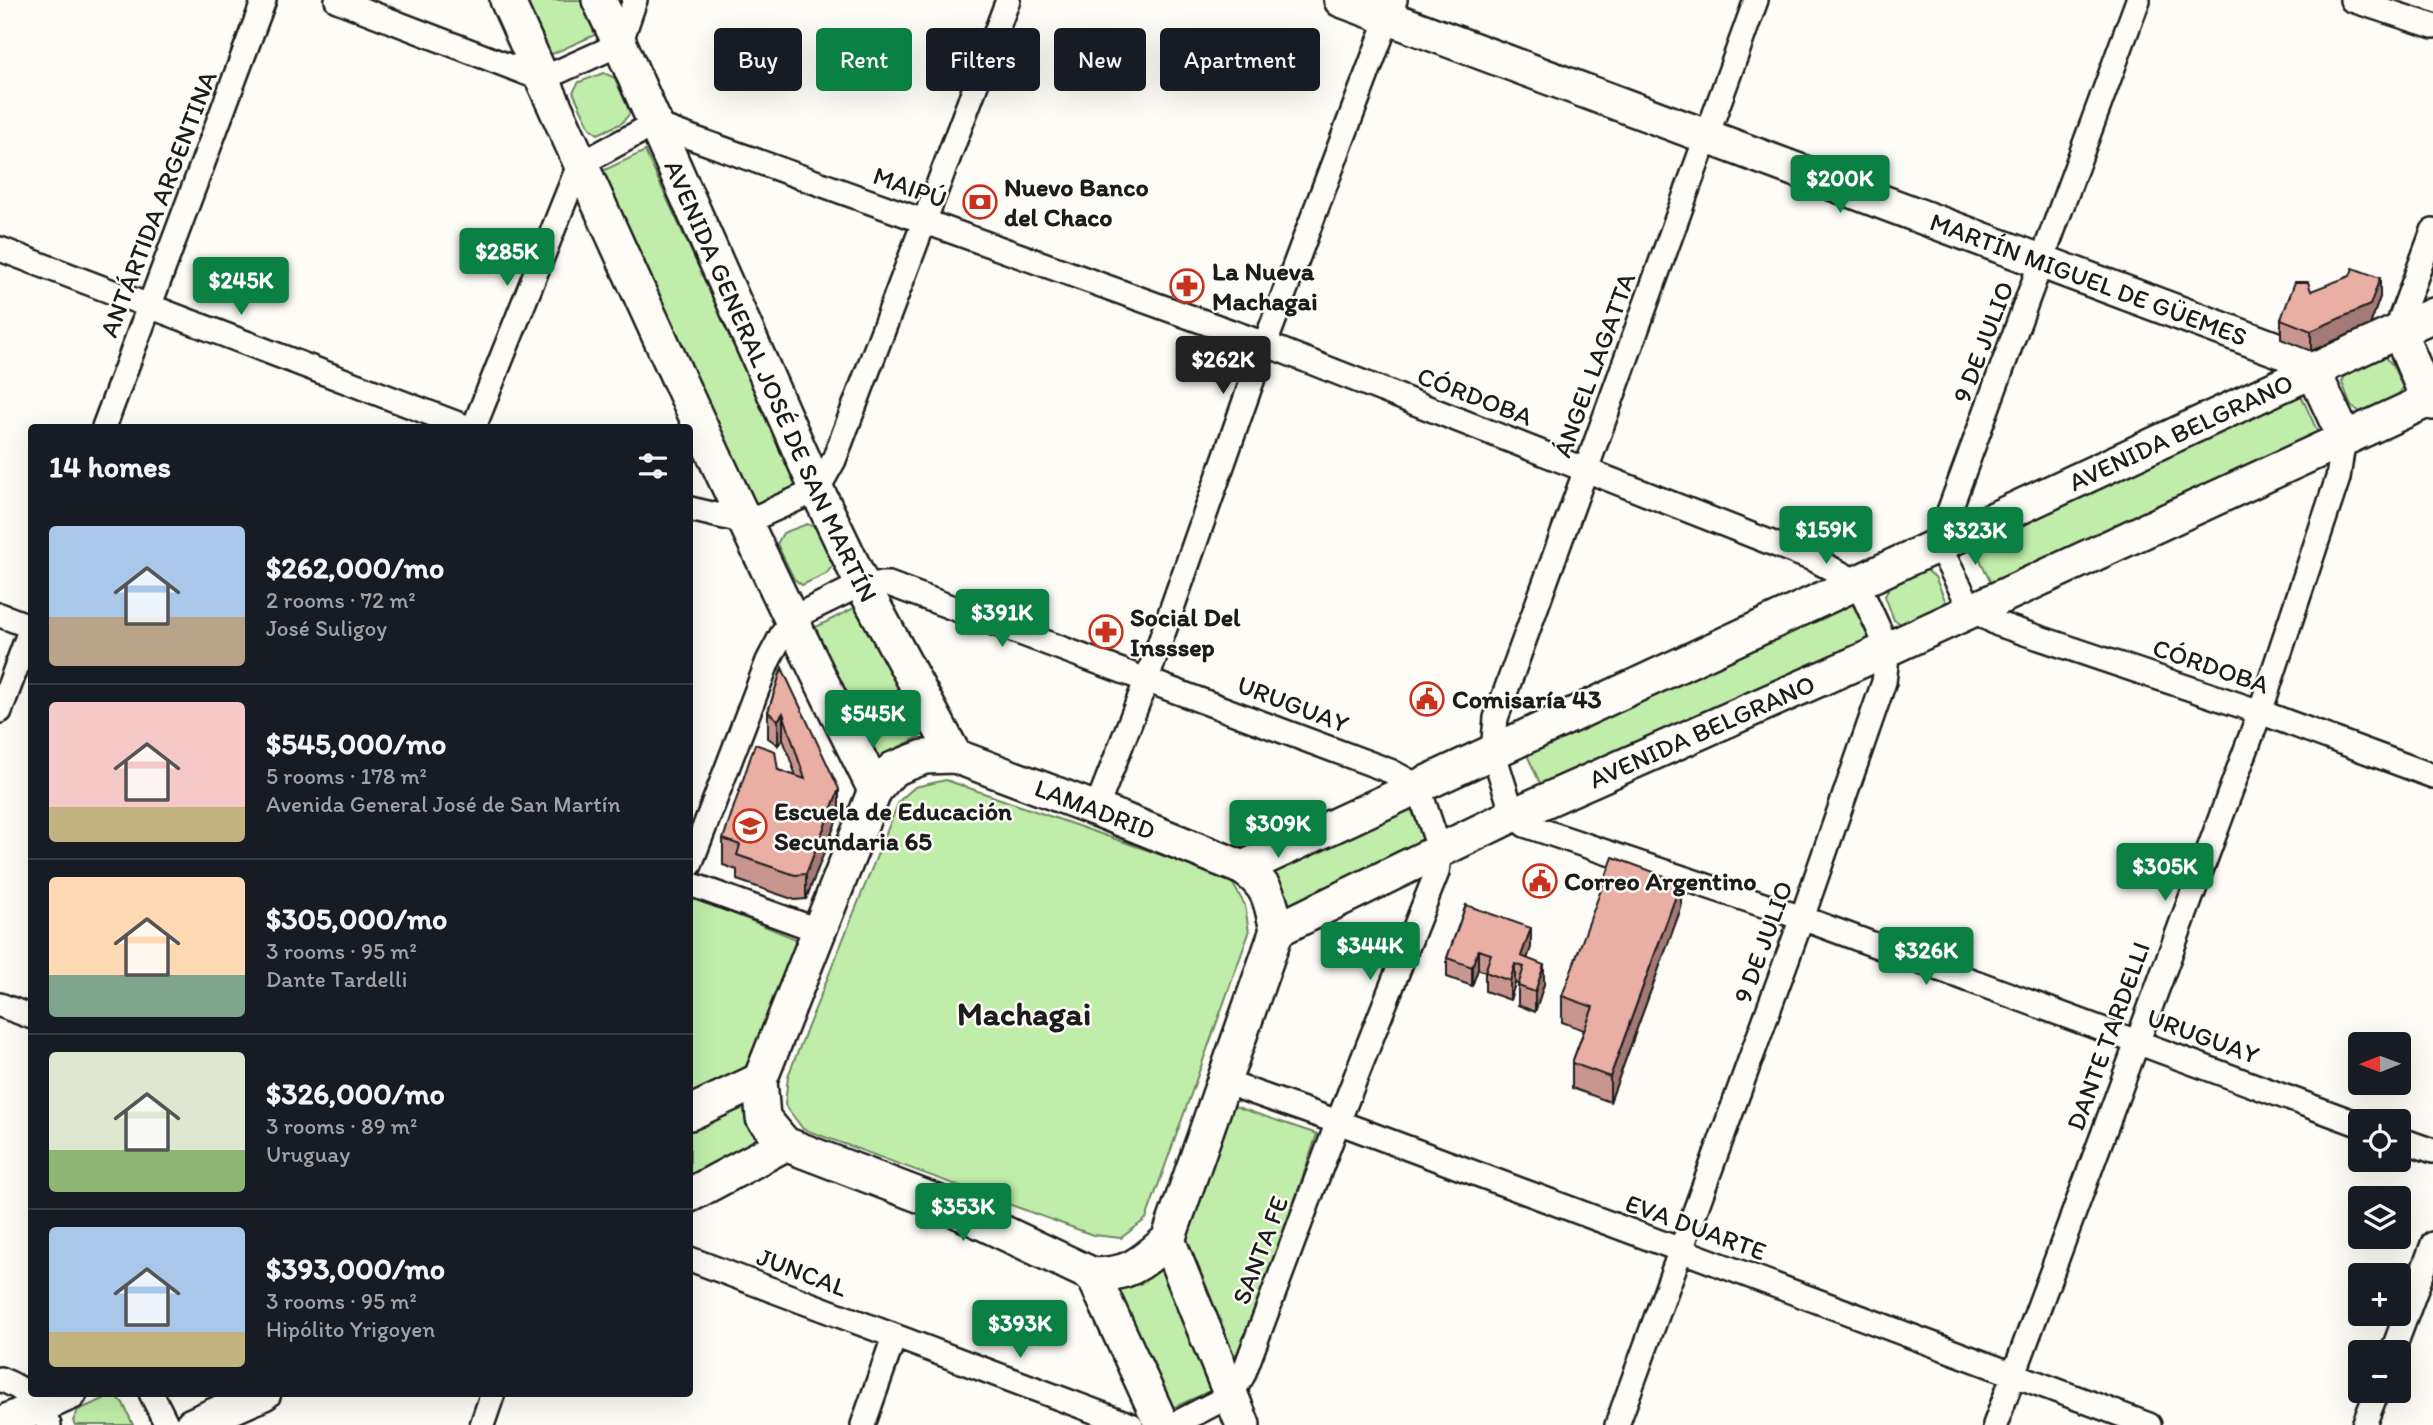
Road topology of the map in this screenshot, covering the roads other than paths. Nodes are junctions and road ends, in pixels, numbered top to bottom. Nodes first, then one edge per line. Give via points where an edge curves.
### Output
1 (264, 0) edge
2 (337, 0) edge
3 (507, 0) edge
4 (599, 0) edge
5 (635, 0) edge
6 (1008, 0) edge
7 (1341, 0) edge
8 (1756, 0) edge
9 (2138, 0) edge
10 (2352, 0) edge
11 (1391, 9) edge
12 (2433, 26) edge
13 (620, 44) junction
14 (542, 79) junction
15 (654, 124) junction
16 (1706, 136) junction
17 (579, 165) junction
18 (924, 222) junction
19 (2433, 231) edge
20 (0, 250) edge
21 (2043, 261) junction
22 (149, 305) junction
23 (2433, 315) edge
24 (2399, 331) junction
25 (1265, 344) junction
26 (2313, 370) junction
27 (2431, 400) edge
28 (105, 424) edge
29 (458, 424) edge
30 (475, 424) edge
31 (2344, 437) junction
32 (1586, 470) junction
33 (817, 490) junction
34 (693, 510) edge
35 (746, 522) junction
36 (1939, 546) junction
37 (1857, 582) junction
38 (862, 584) junction
39 (1972, 609) junction
40 (0, 615) edge
41 (790, 620) junction
42 (28, 625) edge
43 (28, 634) edge
44 (1888, 649) junction
45 (1147, 679) junction
46 (0, 711) edge
47 (2260, 712) junction
48 (1493, 751) junction
49 (955, 756) junction
50 (2433, 776) edge
51 (1418, 786) junction
52 (875, 790) junction
53 (1097, 809) junction
54 (1513, 815) junction
55 (1440, 851) junction
56 (693, 857) edge
57 (1243, 868) junction
58 (693, 885) edge
59 (1802, 918) junction
60 (1277, 930) junction
61 (820, 932) junction
62 (0, 1005) edge
63 (28, 1016) edge
64 (2136, 1041) junction
65 (760, 1080) junction
66 (1224, 1082) junction
67 (693, 1113) edge
68 (2348, 1120) edge
69 (1338, 1122) junction
70 (2411, 1143) edge
71 (785, 1144) junction
72 (2433, 1151) edge
73 (693, 1193) edge
74 (1168, 1240) junction
75 (2433, 1244) edge
76 (1680, 1251) junction
77 (693, 1260) edge
78 (1093, 1275) junction
79 (894, 1337) junction
80 (2397, 1340) edge
81 (2014, 1375) junction
82 (0, 1379) edge
83 (28, 1396) edge
84 (29, 1397) edge
85 (65, 1397) edge
86 (153, 1397) edge
87 (255, 1397) edge
88 (492, 1397) edge
89 (2372, 1403) edge
90 (1237, 1410) edge
91 (44, 1415) edge
92 (0, 1424) edge
93 (167, 1425) edge
94 (192, 1425) edge
95 (482, 1425) edge
96 (863, 1425) edge
97 (1131, 1425) edge
98 (1162, 1425) edge
99 (1173, 1425) edge
100 (1616, 1425) edge
101 (1996, 1425) edge
102 (2149, 1425) edge
103 (2364, 1425) edge

1 - 22 street, ANTÁRTIDA ARGENTINA
2 - 14 street
3 - 14 street
4 - 13 street, AVENIDA GENERAL JOSÉ DE SAN MARTÍN
5 - 13 street
6 - 18 street
7 - 11 street, MARTÍN MIGUEL DE GÜEMES
8 - 16 street, ÁNGEL LAGATTA
9 - 21 street, 9 DE JULIO
10 - 12 street
11 - 16 street, MARTÍN MIGUEL DE GÜEMES
11 - 25 street
13 - 14 street
13 - 15 street, AVENIDA GENERAL JOSÉ DE SAN MARTÍN
14 - 17 street
15 - 17 street
15 - 18 street, MAIPÚ
15 - 33 street, AVENIDA GENERAL JOSÉ DE SAN MARTÍN
16 - 21 street, MARTÍN MIGUEL DE GÜEMES
16 - 32 street, ÁNGEL LAGATTA
17 - 30 street
17 - 35 street
18 - 25 street, MAIPÚ
18 - 33 street via 834,460
19 - 24 street
20 - 22 street
21 - 26 street, MARTÍN MIGUEL DE GÜEMES via 2284,352
21 - 36 street, 9 DE JULIO
22 - 28 street, ANTÁRTIDA ARGENTINA
22 - 29 street
23 - 24 street, AVENIDA BELGRANO
24 - 26 street, AVENIDA BELGRANO
24 - 27 street
25 - 32 street, CÓRDOBA
25 - 45 street
26 - 31 street
26 - 36 street, AVENIDA BELGRANO
27 - 31 street, AVENIDA BELGRANO
31 - 39 street, AVENIDA BELGRANO
31 - 47 street, DANTE TARDELLI via 2338,478
32 - 37 street, CÓRDOBA via 1815,560
32 - 48 street, ÁNGEL LAGATTA via 1496,718
33 - 35 street
33 - 38 street, AVENIDA GENERAL JOSÉ DE SAN MARTÍN
34 - 35 street
35 - 41 street
36 - 37 street, AVENIDA BELGRANO
36 - 39 street
37 - 44 street
37 - 48 street, AVENIDA BELGRANO
38 - 41 street
38 - 45 street, URUGUAY via 889,584
38 - 49 street, AVENIDA GENERAL JOSÉ DE SAN MARTÍN
39 - 44 street, AVENIDA BELGRANO
39 - 47 street, CÓRDOBA via 1998,624
40 - 42 street
41 - 52 street
41 - 56 street via 768,661
43 - 46 street
44 - 54 street, AVENIDA BELGRANO
44 - 59 street, 9 DE JULIO via 1884,682
45 - 51 street, URUGUAY via 1390,771
45 - 53 street
47 - 50 street, CÓRDOBA
47 - 64 street, DANTE TARDELLI
48 - 51 street, AVENIDA BELGRANO
48 - 54 street
49 - 52 street, LAMADRID via 924,757 892,769
49 - 53 street, LAMADRID
51 - 55 street
51 - 57 street, AVENIDA BELGRANO
52 - 61 street
53 - 57 street, LAMADRID
54 - 55 street, AVENIDA BELGRANO
54 - 59 street, URUGUAY via 1525,825
55 - 60 street, AVENIDA BELGRANO
55 - 69 street, SANTA FE via 1437,872
57 - 60 street, LAMADRID via 1259,879 1269,894
58 - 61 street
59 - 64 street, URUGUAY
59 - 76 street, 9 DE JULIO
60 - 66 street
61 - 65 street
62 - 63 street
64 - 68 street, URUGUAY
64 - 81 street, DANTE TARDELLI
65 - 67 street
65 - 71 street via 763,1118
66 - 69 street, EVA DUARTE
66 - 74 street
69 - 76 street, EVA DUARTE
69 - 90 street, SANTA FE via 1243,1375
70 - 72 street
71 - 73 street
71 - 78 street via 945,1205
74 - 78 street via 1139,1265 1115,1274
74 - 90 street
75 - 80 street
76 - 81 street, EVA DUARTE
76 - 100 street, 9 DE JULIO
77 - 79 street, JUNCAL
78 - 98 street
79 - 96 street
79 - 97 street, JUNCAL
81 - 101 street, DANTE TARDELLI
81 - 102 street, EVA DUARTE
82 - 83 street via 20,1387
84 - 91 street
85 - 91 street
86 - 93 street
87 - 94 street
88 - 95 street
89 - 103 street
90 - 99 street
91 - 92 street

